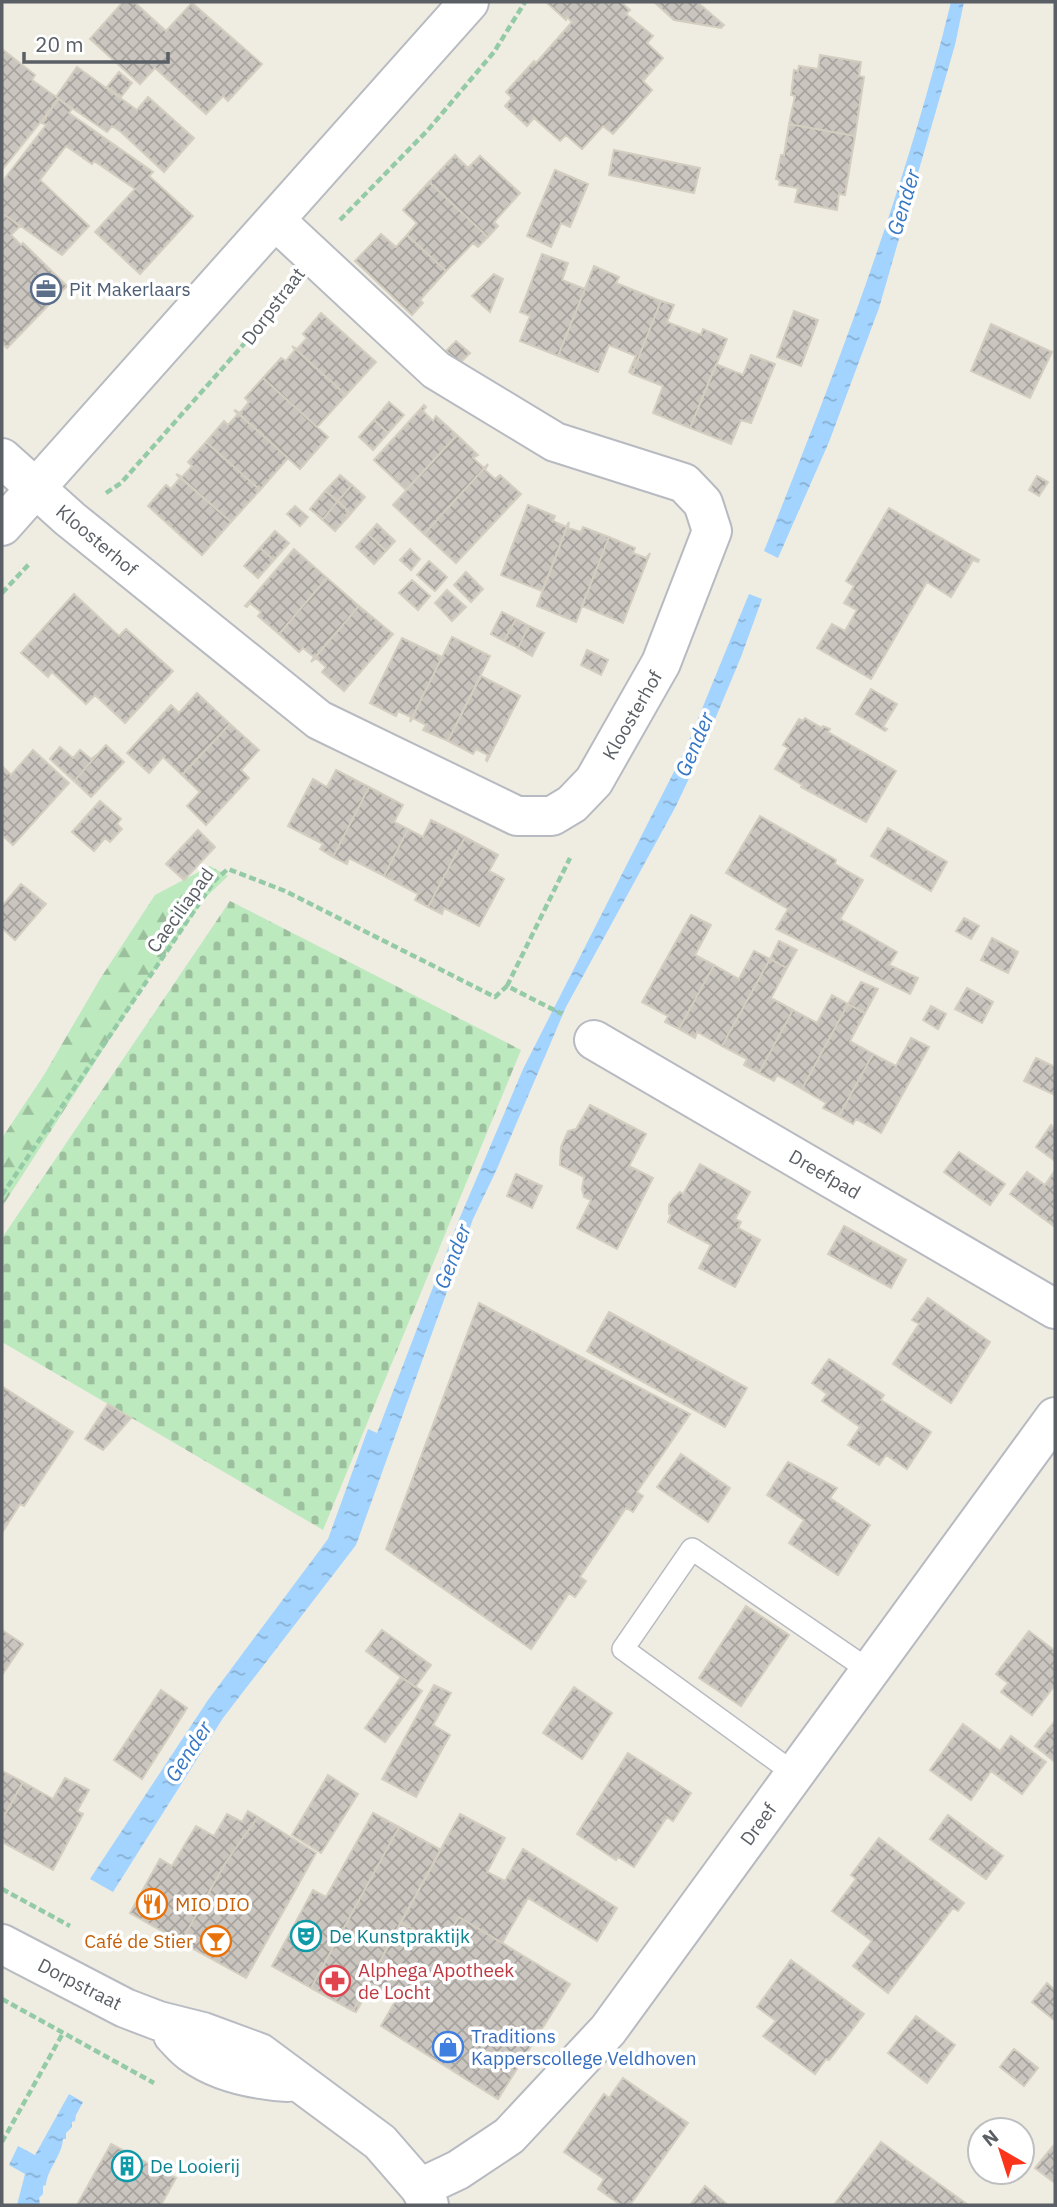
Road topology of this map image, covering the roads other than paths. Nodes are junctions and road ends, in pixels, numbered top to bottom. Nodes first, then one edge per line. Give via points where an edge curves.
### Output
1 (469, 2) edge
2 (276, 221) junction
3 (2, 458) edge
4 (36, 488) junction
5 (2, 526) edge
6 (594, 1040) dead end
7 (1055, 1309) edge
8 (1055, 1417) edge
9 (870, 1671) junction
10 (795, 1774) junction
11 (2, 1944) edge
12 (425, 2197) edge

1 - 2 street
2 - 4 street
2 - 4 street, Kloosterhof via 436,370 555,442 684,483 703,503 712,531 661,663 594,781 572,804 552,816 517,816 319,720
3 - 4 street, Kloosterhof
4 - 5 street
6 - 7 street, Dreefpad
8 - 9 street, Dreef
9 - 10 street, Dreef
9 - 10 lane via 692,1549 623,1649
10 - 12 street, Dreef via 608,2029 509,2136
11 - 12 street, Dorpstraat via 125,2008 260,2053 380,2142

